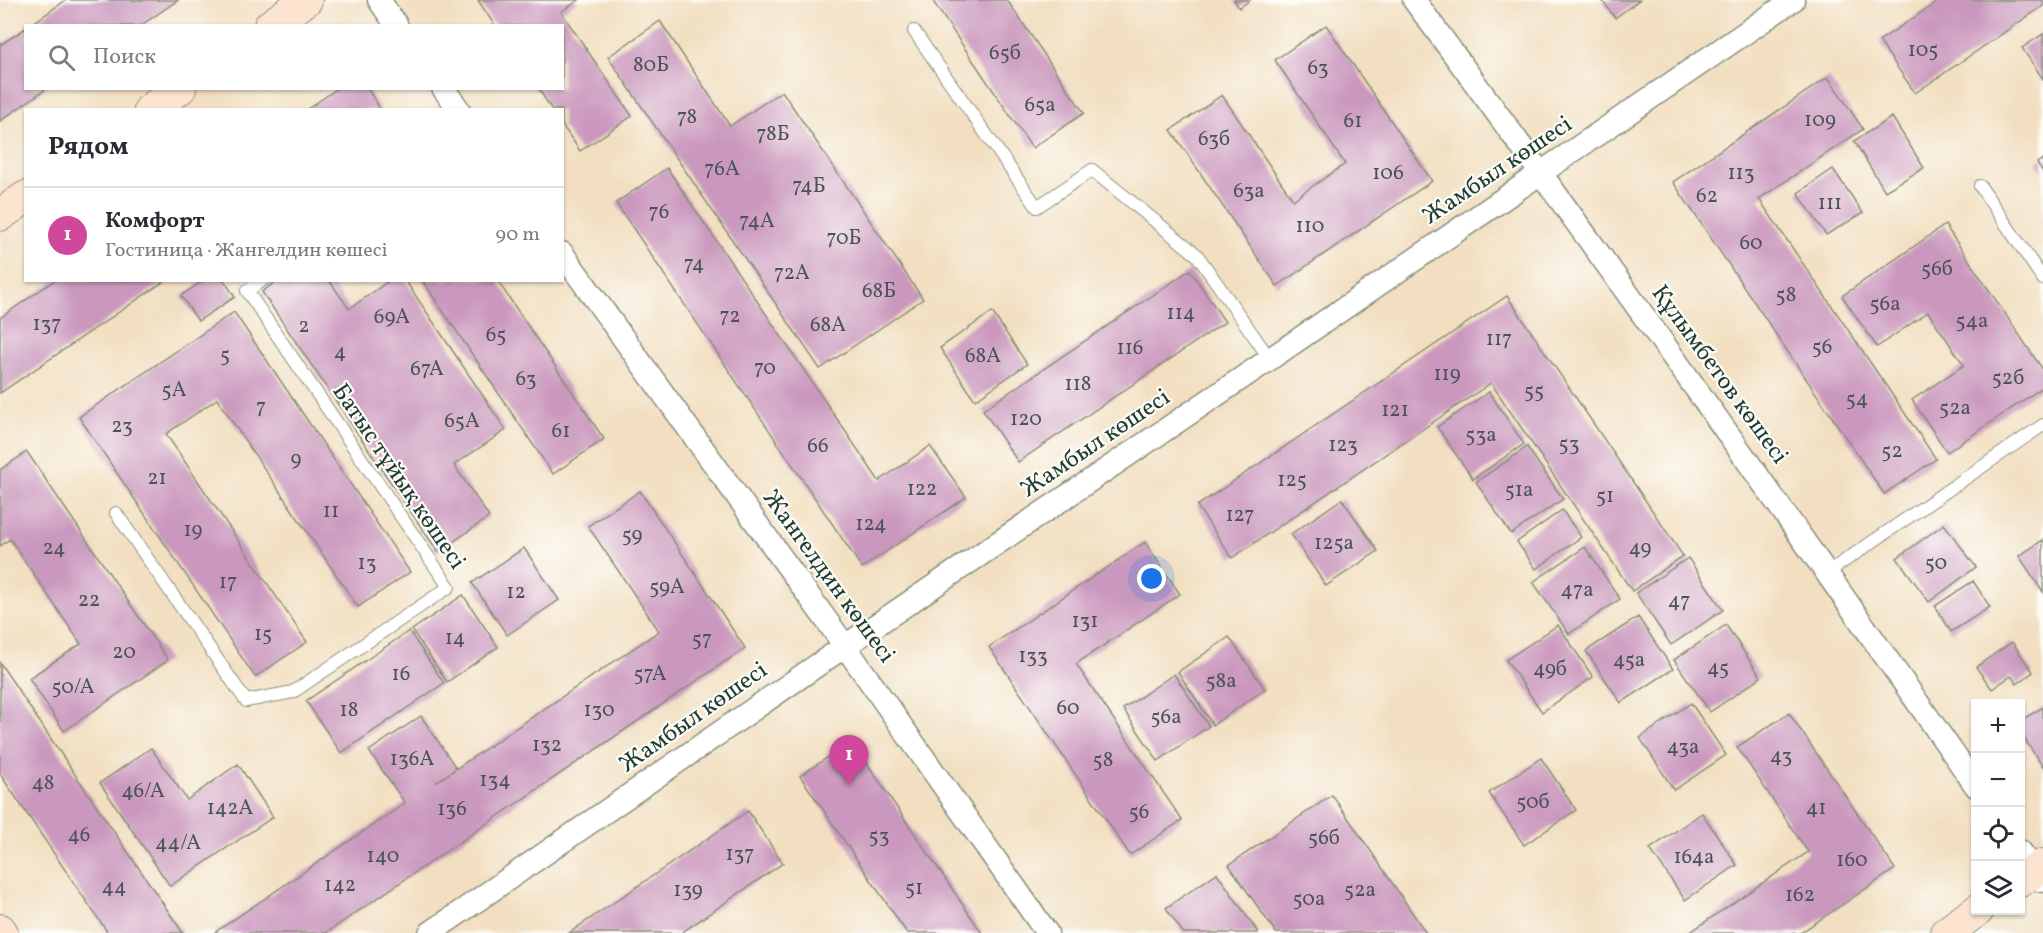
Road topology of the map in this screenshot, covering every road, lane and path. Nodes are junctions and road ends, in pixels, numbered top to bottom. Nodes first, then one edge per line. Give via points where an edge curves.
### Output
1 (306, 0) edge
2 (379, 0) edge
3 (1414, 0) edge
4 (1793, 0) edge
5 (273, 24) edge
6 (396, 24) edge
7 (914, 31) dead end
8 (177, 90) edge
9 (444, 90) edge
10 (153, 108) edge
11 (458, 108) edge
12 (1542, 173) junction
13 (1980, 186) dead end
14 (24, 198) edge
15 (0, 214) edge
16 (564, 257) edge
17 (2043, 279) edge
18 (260, 282) edge
19 (1270, 359) junction
20 (2043, 425) edge
21 (116, 513) dead end
22 (1827, 573) junction
23 (845, 646) junction
24 (1971, 779) edge
25 (1971, 915) edge
26 (430, 933) edge
27 (1047, 933) edge
28 (1946, 933) edge

1 - 5 street
2 - 6 street
3 - 12 street, Құлымбетов көшесі
4 - 12 street, Жамбыл көшесі
7 - 19 lane via 1037,207 1092,170 1197,255
8 - 10 street
9 - 11 street
12 - 19 street, Жамбыл көшесі
12 - 22 street, Құлымбетов көшесі
13 - 17 lane
14 - 15 street
16 - 23 street, Жангелдин көшесі
18 - 21 lane, Батыс тұйық көшесі via 247,291 449,587 293,692 246,701
19 - 23 street, Жамбыл көшесі
20 - 22 lane
22 - 24 street, Құлымбетов көшесі
23 - 26 street, Жамбыл көшесі
23 - 27 street, Жангелдин көшесі
25 - 28 street

